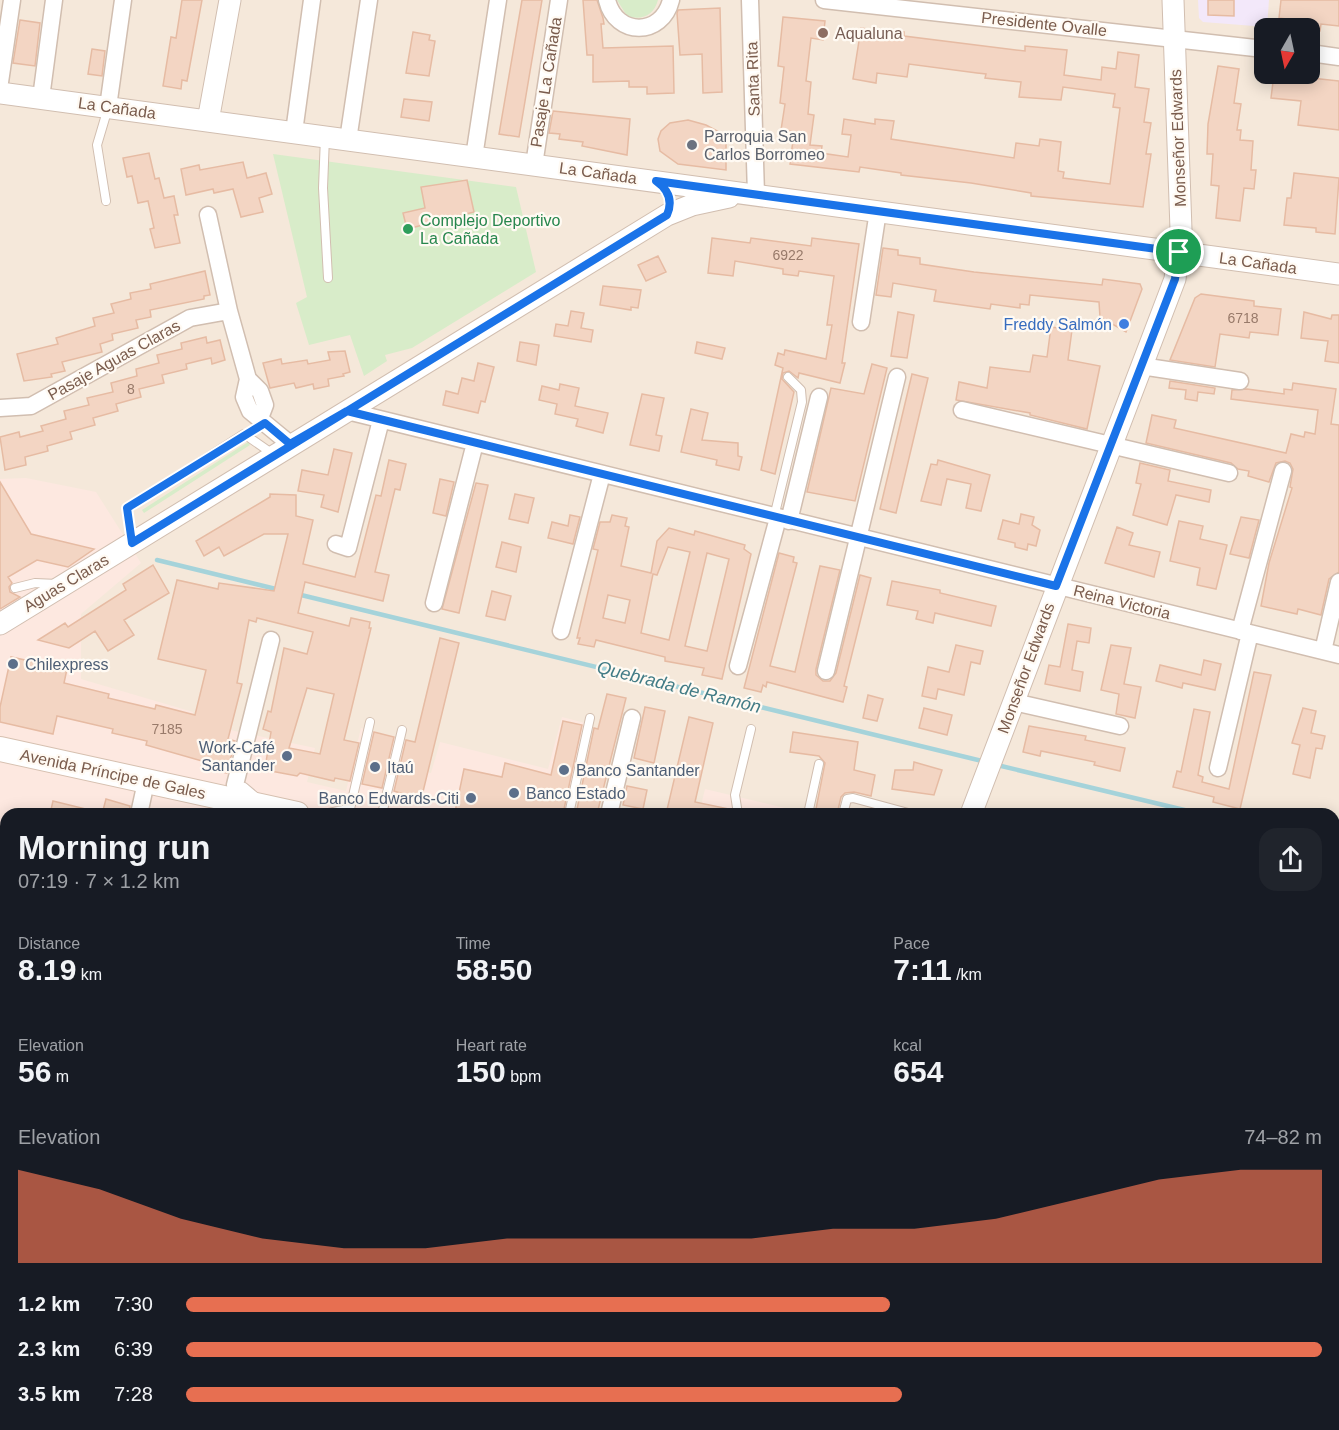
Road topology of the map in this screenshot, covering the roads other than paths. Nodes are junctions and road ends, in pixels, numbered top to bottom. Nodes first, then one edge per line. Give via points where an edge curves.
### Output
1 (12, 0) edge
2 (54, 0) edge
3 (123, 0) edge
4 (230, 0) edge
5 (312, 0) edge
6 (369, 0) edge
7 (498, 0) edge
8 (559, 0) edge
9 (607, 0) edge
10 (671, 0) edge
11 (750, 0) edge
12 (824, 0) edge
13 (1173, 0) edge
14 (1174, 39) junction
15 (1254, 48) edge
16 (1320, 55) edge
17 (1339, 57) edge
18 (0, 82) edge
19 (0, 93) edge
20 (41, 98) junction
21 (108, 107) junction
22 (208, 121) junction
23 (294, 132) junction
24 (325, 137) junction
25 (348, 140) junction
26 (474, 157) junction
27 (534, 165) junction
28 (656, 181) junction
29 (756, 195) junction
30 (106, 201) dead end
31 (878, 211) junction
32 (208, 215) dead end
33 (667, 215) junction
34 (1179, 252) junction
35 (1339, 274) edge
36 (328, 278) dead end
37 (229, 311) junction
38 (861, 322) dead end
39 (1141, 366) junction
40 (788, 377) dead end
41 (897, 377) dead end
42 (1240, 381) dead end
43 (819, 396) dead end
44 (0, 408) edge
45 (962, 410) dead end
46 (347, 411) junction
47 (262, 420) junction
48 (381, 420) junction
49 (244, 434) junction
50 (475, 443) junction
51 (1110, 447) junction
52 (282, 449) junction
53 (1284, 471) dead end
54 (1229, 472) dead end
55 (602, 474) junction
56 (780, 518) junction
57 (858, 537) junction
58 (132, 543) junction
59 (336, 544) dead end
60 (1339, 582) edge
61 (65, 585) junction
62 (1056, 586) junction
63 (15, 588) dead end
64 (434, 603) dead end
65 (0, 624) edge
66 (561, 631) dead end
67 (1245, 632) junction
68 (271, 640) dead end
69 (1331, 653) edge
70 (738, 666) dead end
71 (826, 671) dead end
72 (1014, 702) junction
73 (590, 718) dead end
74 (632, 718) dead end
75 (370, 722) dead end
76 (1120, 726) dead end
77 (751, 729) dead end
78 (402, 730) dead end
79 (1, 752) edge
80 (819, 764) dead end
81 (1218, 768) dead end
82 (146, 782) junction
83 (236, 797) edge
84 (140, 808) edge
85 (266, 808) edge
86 (349, 808) edge
87 (383, 808) edge
88 (570, 808) edge
89 (610, 808) edge
90 (737, 808) edge
91 (809, 808) edge
92 (845, 808) edge
93 (890, 808) edge
94 (974, 808) edge

1 - 18 street
2 - 20 street
3 - 21 street
4 - 22 street
5 - 23 street
6 - 25 street
7 - 26 street
8 - 27 street, Pasaje La Cañada
9 - 10 street via 623,25 644,29 662,20
11 - 29 street, Santa Rita
12 - 14 street, Presidente Ovalle
13 - 14 street, Monseñor Edwards
14 - 15 street, Presidente Ovalle
14 - 34 street, Monseñor Edwards via 1181,206
16 - 17 street
19 - 20 street, La Cañada
20 - 21 street, La Cañada
21 - 22 street, La Cañada
21 - 30 lane via 97,145
22 - 23 street, La Cañada
23 - 24 street, La Cañada
24 - 25 street, La Cañada
24 - 36 lane via 323,188
25 - 26 street, La Cañada
26 - 27 street, La Cañada
27 - 28 street, La Cañada
28 - 29 street, La Cañada
28 - 33 street via 668,195
29 - 31 street, La Cañada
29 - 33 street, Aguas Claras via 716,198
31 - 34 street, La Cañada
31 - 38 street
32 - 37 street
33 - 46 street, Aguas Claras
34 - 35 street, La Cañada
34 - 39 street, Monseñor Edwards via 1175,279
37 - 44 street, Pasaje Aguas Claras via 190,318 31,406
37 - 47 street via 247,375 265,405
39 - 42 street
39 - 51 street, Monseñor Edwards
40 - 56 lane via 801,390 802,402
41 - 57 street
43 - 56 street
45 - 51 street
46 - 48 street, Reina Victoria
46 - 52 street, Aguas Claras
47 - 49 lane
47 - 52 street
48 - 50 street, Reina Victoria
48 - 59 street via 348,548
49 - 52 lane
49 - 58 lane via 127,508
50 - 55 street, Reina Victoria
50 - 64 street
51 - 54 street
51 - 62 street, Monseñor Edwards
52 - 58 street, Aguas Claras
53 - 67 street
55 - 56 street, Reina Victoria
55 - 66 street
56 - 57 street, Reina Victoria
56 - 70 street
57 - 62 street, Reina Victoria
57 - 71 street
58 - 61 street, Aguas Claras
60 - 69 street
61 - 63 lane via 35,583
61 - 65 street, Aguas Claras
62 - 67 street, Reina Victoria
62 - 72 street, Monseñor Edwards
67 - 69 street, Reina Victoria
67 - 81 street
68 - 83 street
72 - 76 street
72 - 94 street, Monseñor Edwards
73 - 88 lane
74 - 89 street
75 - 86 lane
77 - 90 lane via 735,795
78 - 87 lane
79 - 82 main road, Avenida Príncipe de Gales
80 - 91 lane
82 - 83 main road, Avenida Príncipe de Gales
82 - 84 street
83 - 85 main road, Avenida Príncipe de Gales
92 - 93 lane via 848,799 853,798

